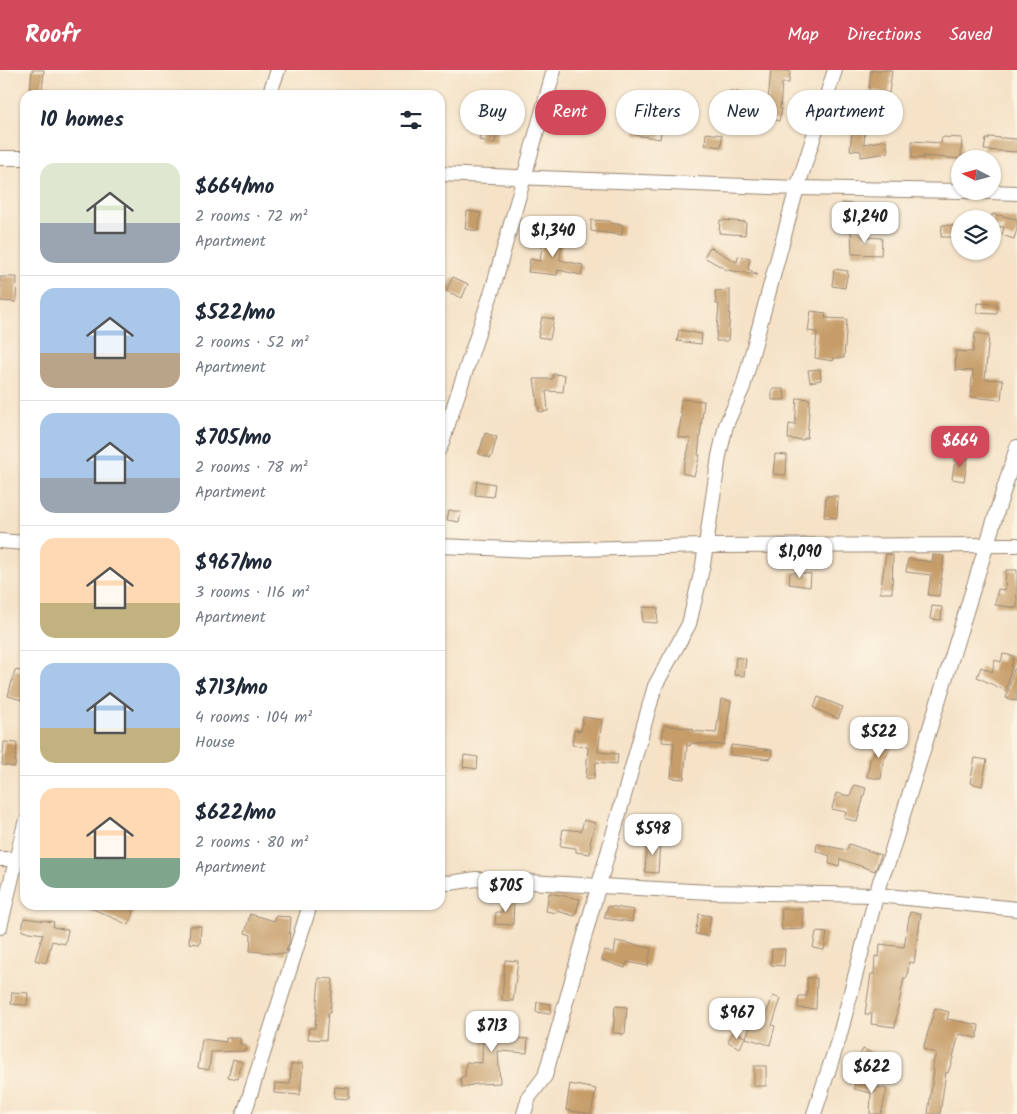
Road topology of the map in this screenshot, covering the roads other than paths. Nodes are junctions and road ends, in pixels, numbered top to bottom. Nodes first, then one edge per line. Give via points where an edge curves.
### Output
1 (278, 70) edge
2 (554, 70) edge
3 (835, 70) edge
4 (271, 90) edge
5 (0, 158) edge
6 (20, 158) edge
7 (445, 174) edge
8 (524, 177) junction
9 (797, 188) junction
10 (951, 191) edge
11 (1001, 192) edge
12 (1017, 193) edge
13 (445, 433) edge
14 (1017, 448) edge
15 (0, 541) edge
16 (20, 543) edge
17 (986, 545) junction
18 (1017, 545) edge
19 (445, 546) edge
20 (706, 546) junction
21 (0, 858) edge
22 (20, 859) edge
23 (20, 862) edge
24 (445, 882) edge
25 (600, 885) junction
26 (877, 895) junction
27 (1017, 909) edge
28 (308, 910) edge
29 (0, 927) edge
30 (244, 1114) edge
31 (524, 1114) edge
32 (814, 1114) edge

1 - 4 street
2 - 8 street
3 - 9 street
5 - 6 street
7 - 8 street
8 - 9 street
8 - 13 street via 494,288
9 - 10 street
9 - 20 street via 743,388 726,425
11 - 12 street
14 - 17 street
15 - 16 street
17 - 18 street
17 - 20 street
17 - 26 street
19 - 20 street via 532,550
20 - 25 street via 688,624 656,686
21 - 22 street
23 - 29 street
24 - 25 street via 476,879
25 - 26 street via 710,892
25 - 31 street via 545,1076 529,1097
26 - 27 street
26 - 32 street via 839,1038
28 - 30 street

